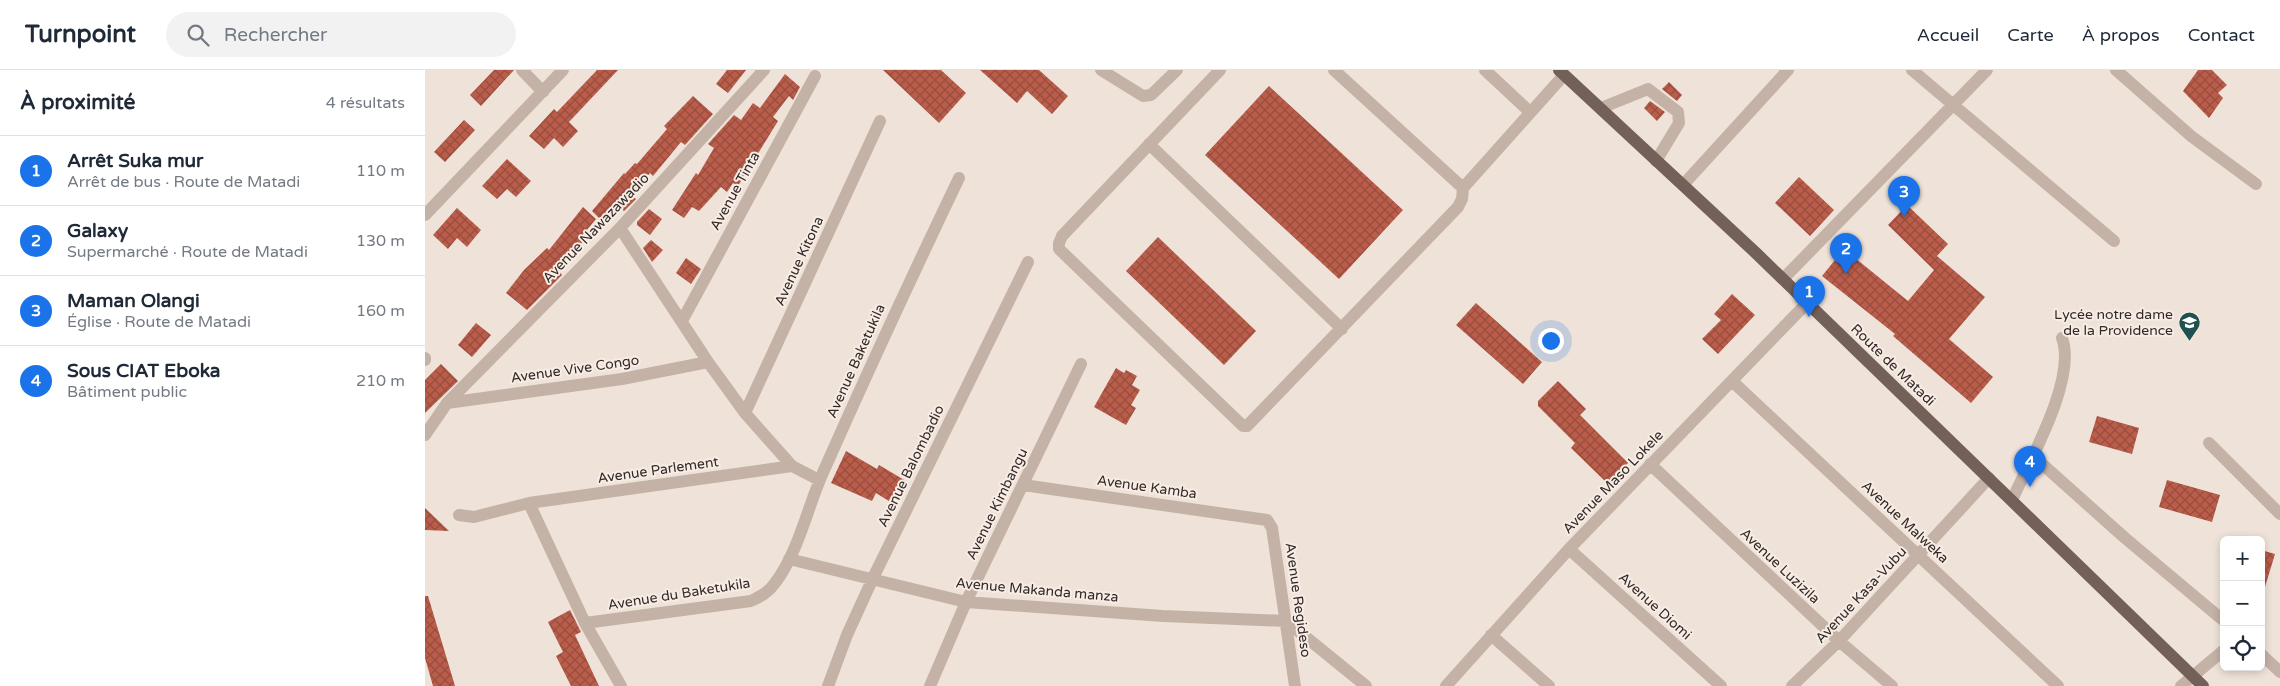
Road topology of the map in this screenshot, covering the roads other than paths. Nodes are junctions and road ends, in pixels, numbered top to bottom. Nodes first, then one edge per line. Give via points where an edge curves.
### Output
1 (523, 70) edge
2 (563, 70) edge
3 (764, 70) edge
4 (1101, 70) edge
5 (1177, 70) edge
6 (1219, 70) edge
7 (1334, 70) edge
8 (1485, 70) edge
9 (1788, 70) edge
10 (1912, 70) edge
11 (1987, 70) edge
12 (2116, 70) edge
13 (1562, 72) edge
14 (815, 76) dead end
15 (543, 92) junction
16 (1953, 105) junction
17 (1601, 108) junction
18 (1530, 112) junction
19 (881, 121) dead end
20 (1149, 144) junction
21 (1656, 160) junction
22 (959, 178) dead end
23 (2256, 184) dead end
24 (1683, 185) junction
25 (1463, 188) junction
26 (425, 215) edge
27 (620, 228) junction
28 (2114, 241) dead end
29 (1027, 262) dead end
30 (1783, 279) junction
31 (1807, 303) junction
32 (682, 321) junction
33 (1342, 329) junction
34 (2062, 338) dead end
35 (708, 362) junction
36 (1081, 364) dead end
37 (1732, 381) junction
38 (447, 403) junction
39 (745, 412) junction
40 (425, 435) edge
41 (2209, 443) dead end
42 (2032, 455) junction
43 (1650, 464) junction
44 (791, 466) junction
45 (1989, 478) junction
46 (819, 480) junction
47 (1023, 485) junction
48 (2012, 500) junction
49 (529, 504) junction
50 (459, 514) dead end
51 (2280, 514) edge
52 (1267, 520) joint
53 (1569, 549) junction
54 (1919, 556) junction
55 (789, 559) junction
56 (873, 578) junction
57 (966, 602) junction
58 (2220, 617) edge
59 (1287, 620) junction
60 (585, 624) junction
61 (1491, 635) junction
62 (1839, 642) junction
63 (2220, 653) edge
64 (2265, 658) edge
65 (2280, 672) edge
66 (2192, 675) junction
67 (621, 686) edge
68 (828, 686) edge
69 (930, 686) edge
70 (1295, 686) edge
71 (1366, 686) edge
72 (1446, 686) edge
73 (1549, 686) edge
74 (1721, 686) edge
75 (1792, 686) edge
76 (1892, 686) edge
77 (2057, 686) edge
78 (2181, 686) edge
79 (2203, 686) edge

1 - 15 street
2 - 15 street
3 - 27 street, Avenue Nawazawadio
4 - 5 street via 1143,96 1151,95
6 - 20 street
7 - 25 street
8 - 18 street
9 - 24 street
10 - 16 street
11 - 16 street
12 - 23 street via 2191,136
13 - 17 main road, Route de Matadi
13 - 18 street
14 - 32 street, Avenue Tinta
15 - 26 street
16 - 28 street
16 - 30 street
17 - 21 main road, Route de Matadi
17 - 21 street via 1648,89 1678,112 1679,123
18 - 25 street
19 - 39 street, Avenue Kitona
20 - 33 street
20 - 33 street via 1062,236 1059,249 1243,426 1251,424
21 - 24 main road, Route de Matadi
22 - 46 street, Avenue Baketukila via 877,348
24 - 30 main road, Route de Matadi
25 - 33 street via 1463,199 1458,207
27 - 32 street
27 - 38 street, Avenue Nawazawadio
29 - 56 street, Avenue Balombadio
30 - 31 main road, Route de Matadi
31 - 37 street, Avenue Maso Lokele
31 - 45 main road, Route de Matadi
32 - 35 street
34 - 42 street via 2066,349 2061,389
35 - 38 street, Avenue Vive Congo via 622,379
35 - 39 street
36 - 47 street, Avenue Kimbangu
37 - 43 street, Avenue Maso Lokele
37 - 54 street, Avenue Malweka
38 - 40 street, Avenue Nawazawadio
39 - 44 street
41 - 51 street
42 - 48 street
42 - 58 street
43 - 53 street, Avenue Maso Lokele
43 - 62 street, Avenue Luzizila
44 - 46 street
44 - 49 street, Avenue Parlement
45 - 48 main road, Route de Matadi
45 - 54 street, Avenue Kasa-Vubu
46 - 55 street, Avenue Baketukila
47 - 52 street, Avenue Kamba
47 - 57 street, Avenue Kimbangu
48 - 66 main road, Route de Matadi
49 - 50 street, Avenue Parlement via 473,517
49 - 60 street
52 - 59 street, Avenue Regideso via 1272,528
53 - 61 street, Avenue Maso Lokele
53 - 74 street, Avenue Diomi
54 - 62 street, Avenue Kasa-Vubu
54 - 77 street, Avenue Malweka
55 - 56 street, Avenue Makanda manza
55 - 60 street, Avenue du Baketukila via 776,583 751,601
56 - 57 street, Avenue Makanda manza
56 - 68 street, Avenue Balombadio
57 - 59 street, Avenue Makanda manza via 1163,616
57 - 69 street, Avenue Kimbangu
59 - 70 street, Avenue Regideso
59 - 71 street
60 - 67 street
61 - 72 street, Avenue Maso Lokele
61 - 73 street
62 - 75 street, Avenue Kasa-Vubu
62 - 76 street, Avenue Luzizila
63 - 66 street
64 - 65 street
66 - 78 street
66 - 79 main road, Route de Matadi

